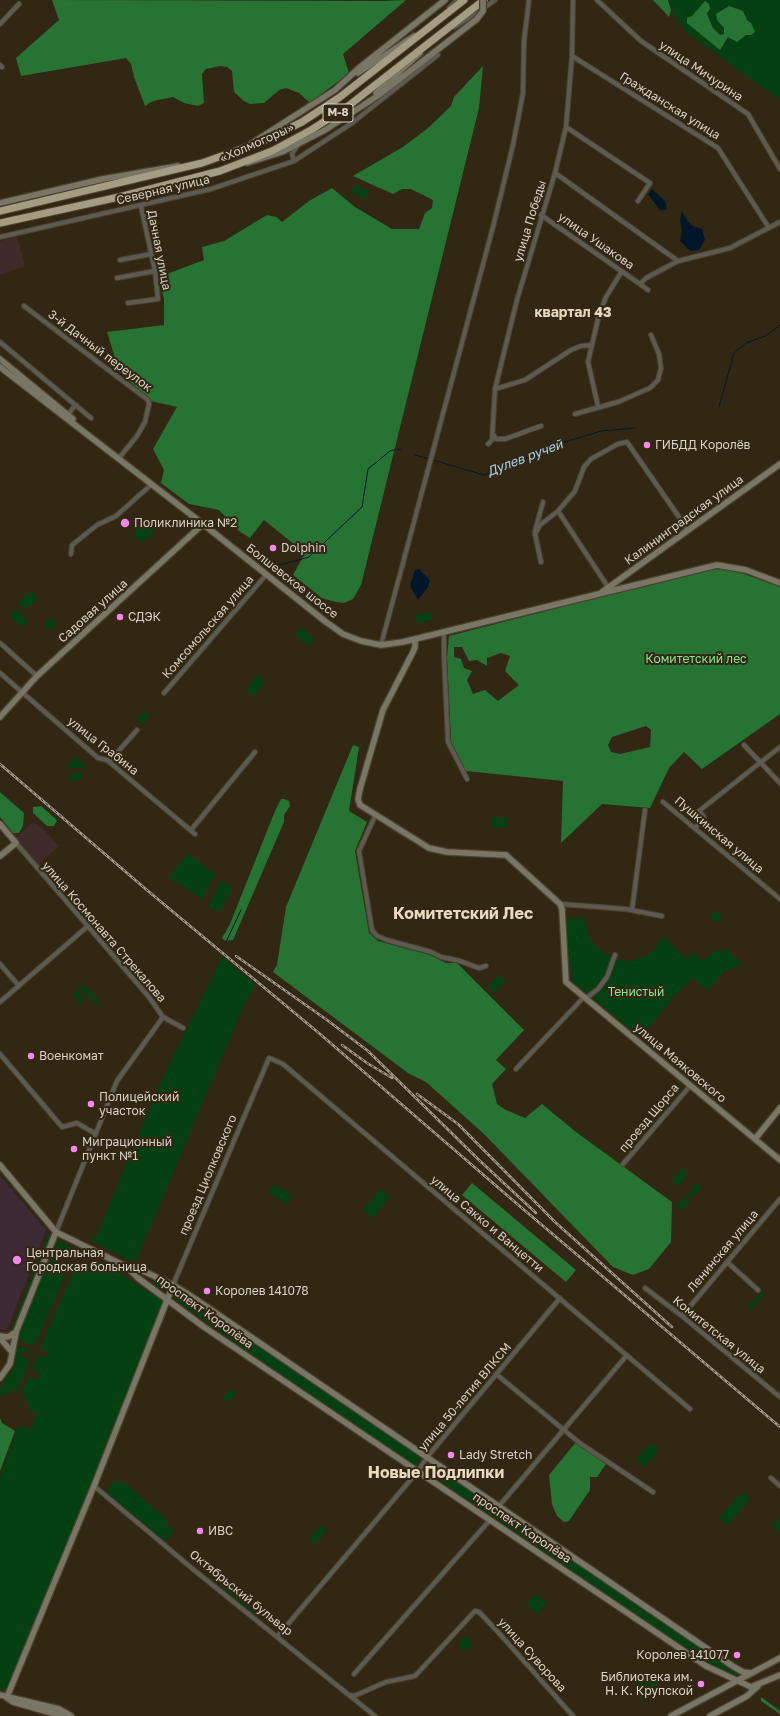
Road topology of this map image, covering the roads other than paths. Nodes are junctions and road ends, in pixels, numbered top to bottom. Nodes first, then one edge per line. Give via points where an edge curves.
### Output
1 (445, 0) edge
2 (457, 0) edge
3 (464, 0) edge
4 (484, 0) edge
5 (495, 0) edge
6 (529, 0) edge
7 (573, 0) edge
8 (597, 0) edge
9 (19, 4) dead end
10 (0, 24) edge
11 (433, 24) junction
12 (426, 29) junction
13 (437, 37) junction
14 (438, 55) dead end
15 (572, 56) junction
16 (335, 90) junction
17 (354, 111) junction
18 (566, 128) junction
19 (297, 145) junction
20 (238, 152) junction
21 (282, 152) junction
22 (294, 162) junction
23 (202, 163) junction
24 (232, 167) junction
25 (780, 170) edge
26 (555, 173) junction
27 (638, 201) dead end
28 (0, 203) edge
29 (141, 206) junction
30 (0, 211) edge
31 (542, 216) junction
32 (780, 222) edge
33 (0, 224) edge
34 (768, 228) junction
35 (0, 237) edge
36 (151, 254) junction
37 (120, 260) dead end
38 (678, 261) junction
39 (155, 271) junction
40 (622, 271) junction
41 (117, 278) dead end
42 (640, 284) junction
43 (648, 290) dead end
44 (128, 303) dead end
45 (24, 306) dead end
46 (651, 335) dead end
47 (0, 342) edge
48 (592, 345) junction
49 (0, 359) edge
50 (0, 368) edge
51 (495, 389) junction
52 (76, 405) junction
53 (598, 406) junction
54 (68, 414) junction
55 (575, 414) dead end
56 (91, 418) dead end
57 (541, 426) dead end
58 (493, 434) junction
59 (92, 437) junction
60 (488, 444) dead end
61 (119, 458) junction
62 (780, 464) edge
63 (152, 484) junction
64 (543, 502) dead end
65 (558, 511) junction
66 (204, 524) junction
67 (688, 530) junction
68 (535, 534) junction
69 (71, 554) dead end
70 (541, 562) dead end
71 (266, 575) junction
72 (619, 579) junction
73 (780, 583) edge
74 (608, 587) junction
75 (625, 587) junction
76 (600, 593) junction
77 (444, 632) junction
78 (415, 639) junction
79 (0, 643) edge
80 (381, 645) junction
81 (0, 673) edge
82 (37, 676) junction
83 (22, 692) junction
84 (164, 693) dead end
85 (0, 717) edge
86 (137, 730) dead end
87 (744, 745) dead end
88 (780, 747) edge
89 (255, 752) dead end
90 (109, 762) junction
91 (759, 763) junction
92 (467, 779) dead end
93 (780, 783) edge
94 (663, 802) dead end
95 (645, 810) dead end
96 (375, 816) junction
97 (0, 824) edge
98 (695, 828) junction
99 (191, 830) junction
100 (195, 834) dead end
101 (16, 843) junction
102 (0, 856) edge
103 (780, 899) edge
104 (560, 904) junction
105 (632, 910) junction
106 (662, 916) dead end
107 (88, 926) junction
108 (615, 955) dead end
109 (0, 964) edge
110 (486, 966) dead end
111 (19, 986) junction
112 (584, 998) junction
113 (0, 1002) edge
114 (163, 1017) junction
115 (183, 1028) dead end
116 (0, 1054) edge
117 (269, 1058) joint
118 (516, 1069) dead end
119 (690, 1086) junction
120 (780, 1108) edge
121 (96, 1134) junction
122 (755, 1139) junction
123 (780, 1160) edge
124 (623, 1164) dead end
125 (0, 1165) edge
126 (780, 1199) edge
127 (56, 1232) junction
128 (727, 1262) junction
129 (124, 1265) junction
130 (155, 1276) junction
131 (174, 1285) junction
132 (152, 1288) junction
133 (645, 1288) dead end
134 (758, 1290) dead end
135 (560, 1298) junction
136 (169, 1300) junction
137 (682, 1316) junction
138 (16, 1332) junction
139 (0, 1337) edge
140 (11, 1351) junction
141 (627, 1355) junction
142 (496, 1374) junction
143 (0, 1378) edge
144 (780, 1397) edge
145 (690, 1409) dead end
146 (564, 1430) junction
147 (428, 1456) junction
148 (418, 1471) junction
149 (771, 1478) dead end
150 (94, 1486) junction
151 (780, 1486) edge
152 (654, 1492) dead end
153 (499, 1506) junction
154 (490, 1520) junction
155 (277, 1637) junction
156 (780, 1657) edge
157 (751, 1673) junction
158 (354, 1674) dead end
159 (780, 1675) edge
160 (737, 1681) junction
161 (760, 1684) junction
162 (350, 1695) junction
163 (0, 1696) edge
164 (7, 1697) junction
165 (62, 1716) edge
166 (71, 1716) edge
167 (375, 1716) edge
168 (573, 1716) edge
169 (671, 1716) edge
170 (710, 1716) edge

1 - 16 main road
2 - 11 street
3 - 11 highway, «Холмогоры» / М-8
4 - 13 highway, «Холмогоры» / М-8
4 - 17 main road, bridge via 483,10 477,19 385,91
5 - 13 street
6 - 80 street via 524,41 523,93 513,144
7 - 15 street, улица Победы
8 - 25 street, улица Мичурина via 641,41 748,114
9 - 10 street
11 - 12 highway, «Холмогоры» / М-8
12 - 16 main road
12 - 20 highway, «Холмогоры» / М-8 via 320,110 290,128
13 - 17 main road
13 - 24 highway, «Холмогоры» / М-8 via 325,122 272,151
14 - 22 street, Северная улица via 352,123
15 - 18 street, улица Победы
15 - 34 street, Гражданская улица via 718,148
16 - 20 main road
17 - 19 main road
18 - 26 street, улица Победы
18 - 27 street via 650,183
19 - 21 main road
19 - 22 street via 292,154
20 - 23 highway, «Холмогоры» / М-8
21 - 22 street via 289,154
21 - 24 main road
22 - 29 street, Северная улица via 212,189
23 - 28 main road via 148,170
23 - 30 highway, «Холмогоры» / М-8
24 - 33 highway, «Холмогоры» / М-8 via 119,197
26 - 31 street, улица Победы
26 - 38 street
29 - 35 street, Северная улица
29 - 36 street, Дачная улица
31 - 40 street, улица Ушакова
31 - 51 street, улица Победы via 517,300
32 - 34 street
34 - 38 street via 730,248
36 - 37 street
36 - 39 street, Дачная улица
38 - 42 street via 646,278
39 - 41 street
39 - 44 street, Дачная улица via 158,298
40 - 42 street, улица Ушакова
40 - 48 street via 606,297
42 - 43 street, улица Ушакова
45 - 61 street, 3-й Дачный переулок via 148,400 145,422
46 - 53 street via 659,354 661,368 658,380 650,388 635,395
47 - 52 street
48 - 51 street via 572,350 525,380
48 - 53 street via 588,362
49 - 54 main road
50 - 59 main road, Болшевское шоссе
51 - 58 street, улица Победы
52 - 54 street
52 - 56 street
53 - 55 street
54 - 59 main road
57 - 58 street via 505,438 496,439
58 - 60 street, улица Победы
59 - 61 main road, Болшевское шоссе
61 - 63 main road, Болшевское шоссе
62 - 67 main road, Калининградская улица
63 - 66 main road, Болшевское шоссе
63 - 69 street via 116,516 97,525 72,545
64 - 68 street
65 - 67 street via 575,491 584,467 591,458 606,449 627,442
65 - 68 street via 549,517
65 - 74 street
66 - 71 main road, Болшевское шоссе
66 - 82 main road, Садовая улица
67 - 72 main road, Калининградская улица
68 - 70 street
71 - 80 main road, Болшевское шоссе via 343,634
71 - 84 street, Комсомольская улица
72 - 74 main road, Калининградская улица
72 - 75 main road via 619,585
73 - 75 main road, Болшевское шоссе via 746,570 717,565
74 - 76 main road, Калининградская улица
75 - 76 main road, Болшевское шоссе
76 - 77 main road, Болшевское шоссе
77 - 78 main road, Болшевское шоссе
77 - 92 street via 448,742
78 - 80 main road, Болшевское шоссе
78 - 96 main road via 413,652 383,710 358,799 361,807
79 - 82 street
81 - 83 street, улица Грабина
82 - 83 main road, Садовая улица
83 - 85 main road, Садовая улица
83 - 90 street, улица Грабина via 98,758
86 - 90 street
87 - 91 street
88 - 91 street
89 - 99 street
90 - 99 street, улица Грабина
91 - 93 street
91 - 98 street via 699,811 704,817
94 - 98 street, Пушкинская улица
95 - 105 street
96 - 104 main road via 436,850 506,855
96 - 110 street via 359,851 372,930 377,936 387,940 431,952 440,957 460,960 479,968
97 - 101 main road
98 - 103 street, Пушкинская улица
99 - 100 street, улица Грабина
101 - 102 main road
101 - 107 street, улица Космонавта Стрекалова
104 - 105 street
104 - 112 main road, улица Маяковского via 566,982
105 - 106 street
107 - 111 street
107 - 114 street, улица Космонавта Стрекалова
108 - 112 street via 608,977 598,989
109 - 111 street
111 - 113 street
112 - 118 street
112 - 119 main road, улица Маяковского
114 - 115 street, улица Космонавта Стрекалова
114 - 121 street via 119,1076
116 - 121 street via 62,1128 77,1123
117 - 131 street, проезд Циолковского
117 - 135 street, улица Сакко и Ванцетти via 283,1064
119 - 122 main road, улица Маяковского
119 - 124 street, проезд Щорса
120 - 122 main road
121 - 127 street
122 - 123 main road, улица Маяковского
125 - 127 main road
126 - 128 street, Ленинская улица
127 - 129 main road
127 - 138 main road
128 - 134 street
128 - 137 street, Ленинская улица
129 - 130 main road, проспект Королёва
129 - 132 main road, проспект Королёва
130 - 131 main road, проспект Королёва
130 - 132 main road via 150,1283
131 - 136 main road, проезд Циолковского
131 - 147 main road, проспект Королёва
132 - 136 main road, проспект Королёва
133 - 137 street, Комитетская улица
135 - 141 street, улица Сакко и Ванцетти
135 - 142 street, улица 50-летия ВЛКСМ
136 - 148 main road, проспект Королёва via 227,1343
136 - 150 main road
137 - 144 street, Комитетская улица
138 - 139 main road via 8,1337
138 - 140 main road
139 - 140 main road
140 - 143 main road via 10,1364
141 - 145 street, улица Сакко и Ванцетти
141 - 146 street
142 - 146 street
142 - 147 street, улица 50-летия ВЛКСМ
146 - 152 street
146 - 153 street
147 - 148 street, улица 50-летия ВЛКСМ
147 - 153 main road, проспект Королёва
148 - 154 main road, проспект Королёва
148 - 155 street, улица 50-летия ВЛКСМ
149 - 151 street
150 - 155 street, Октябрьский бульвар
150 - 164 main road
153 - 157 main road, проспект Королёва via 738,1669
154 - 158 street
154 - 160 main road, проспект Королёва via 706,1666
155 - 162 street, Октябрьский бульвар
156 - 157 main road
157 - 160 main road
159 - 161 main road
160 - 161 main road, проспект Королёва via 751,1687
160 - 169 main road
161 - 170 main road via 748,1696
162 - 167 street, Октябрьский бульвар
162 - 168 street, улица Суворова via 354,1696 386,1682 415,1676 475,1611 498,1632
163 - 164 main road
164 - 165 main road via 12,1702
164 - 166 main road via 59,1709

